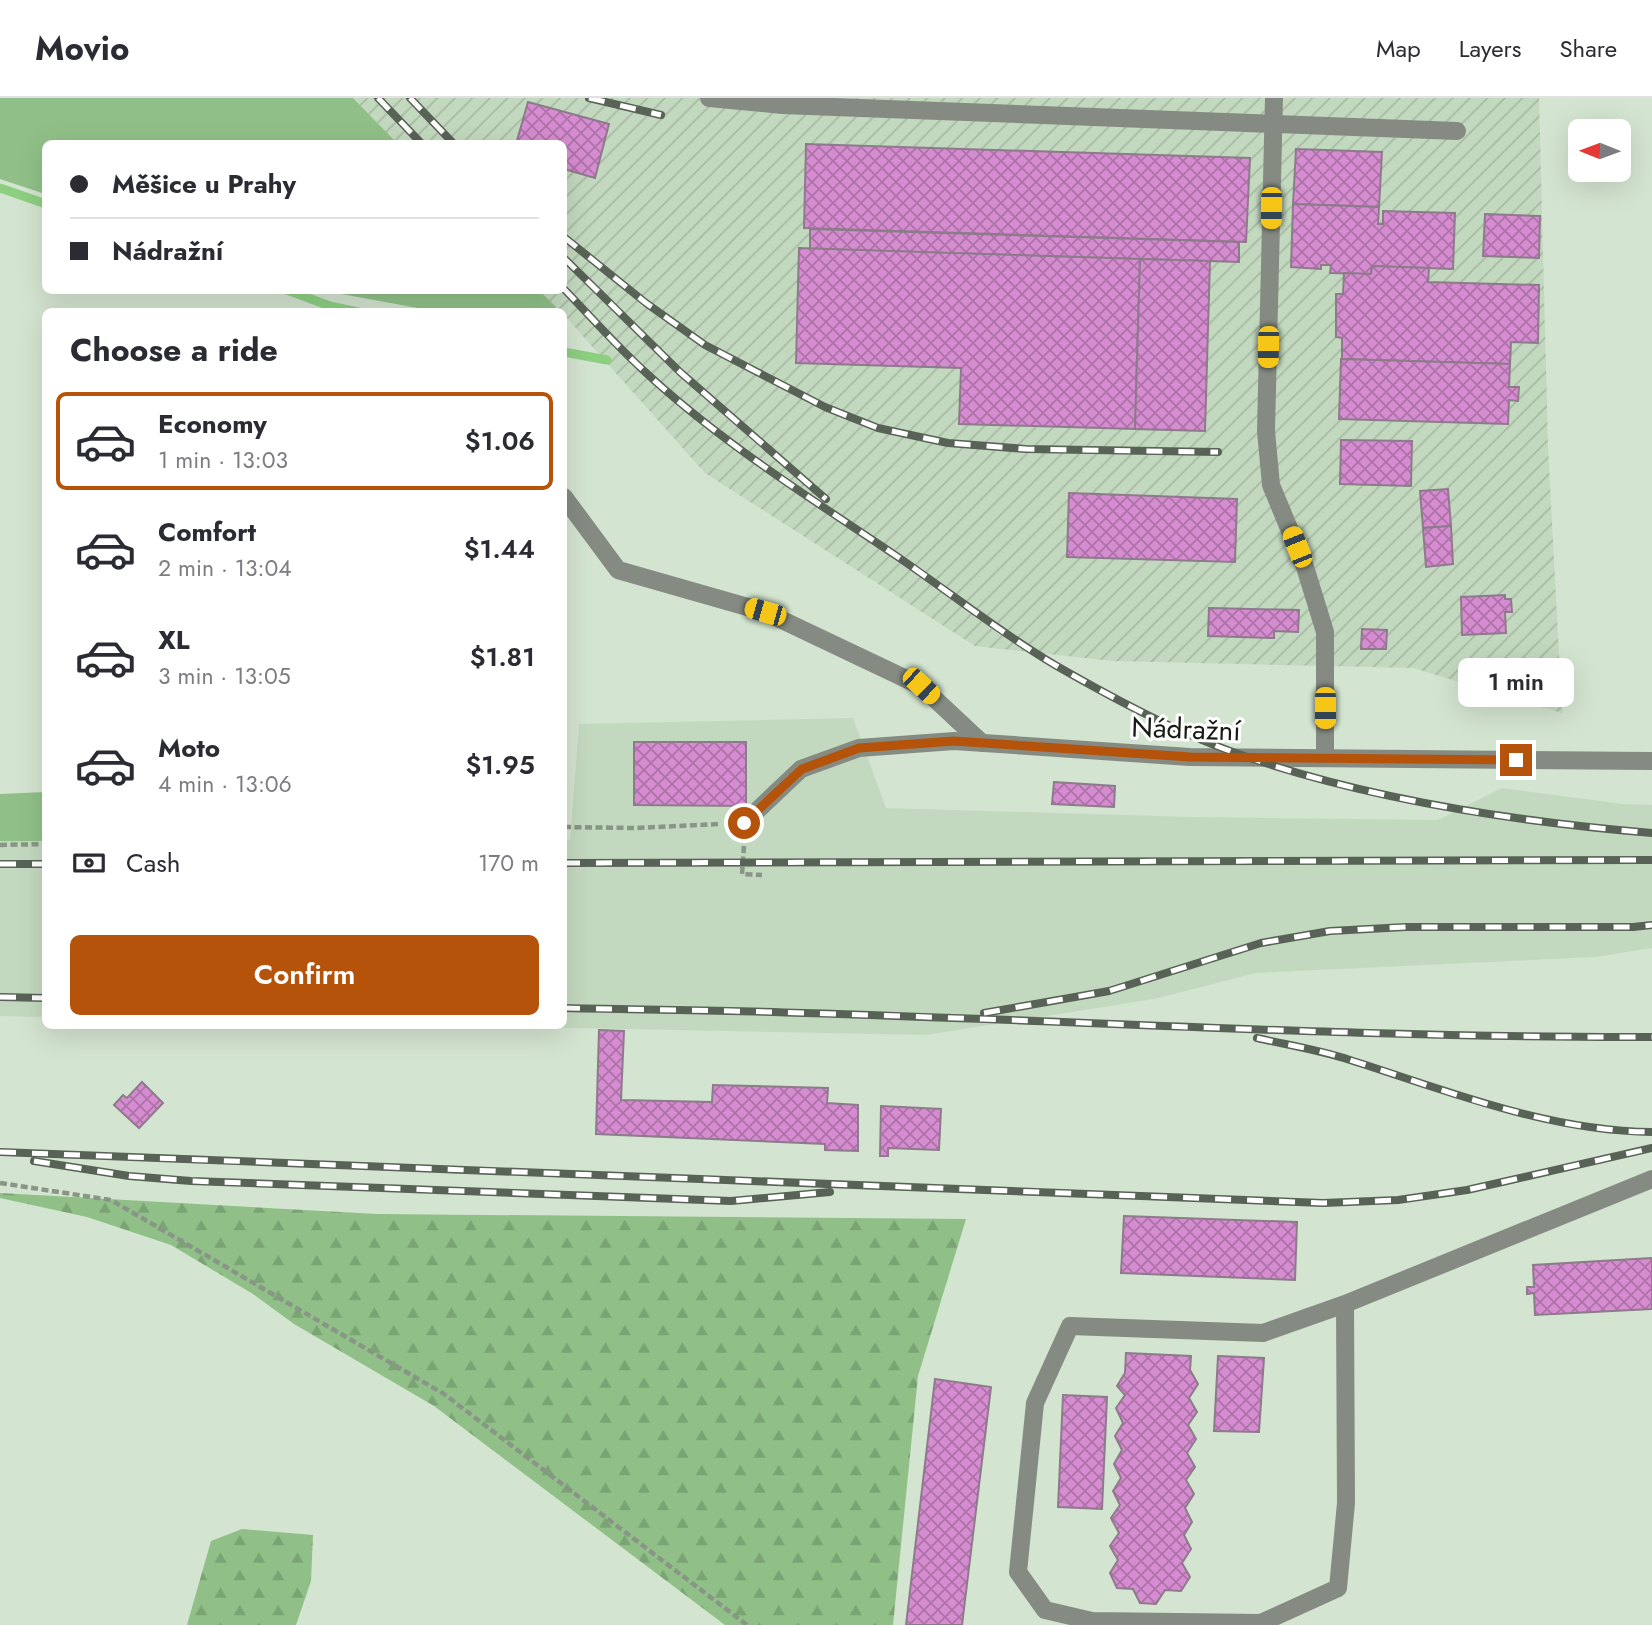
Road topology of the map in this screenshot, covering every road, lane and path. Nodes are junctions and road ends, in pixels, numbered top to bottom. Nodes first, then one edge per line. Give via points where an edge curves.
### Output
1 (709, 98) edge
2 (1274, 98) edge
3 (934, 105) edge
4 (1273, 125) junction
5 (1457, 131) dead end
6 (567, 501) edge
7 (982, 743) junction
8 (1325, 758) junction
9 (1652, 761) edge
10 (744, 823) junction
11 (567, 827) edge
12 (0, 845) edge
13 (42, 845) edge
14 (762, 874) dead end
15 (1652, 1179) edge
16 (0, 1183) edge
17 (1345, 1304) junction
18 (747, 1625) edge

1 - 3 lane via 782,106
2 - 4 lane
3 - 4 lane
4 - 5 lane
4 - 8 lane via 1266,431 1271,485 1305,567 1325,632
6 - 7 lane via 618,570 765,612 921,686
7 - 8 lane, Nádražní via 1190,757
7 - 10 lane, Nádražní via 859,748 802,769
8 - 9 lane, Nádražní
10 - 11 path
10 - 14 path via 742,874
12 - 13 path
15 - 17 lane
16 - 18 path via 111,1200 444,1394
17 - 17 lane via 1262,1333 1070,1326 1035,1403 1018,1572 1045,1611 1091,1621 1261,1623 1338,1588 1346,1503

